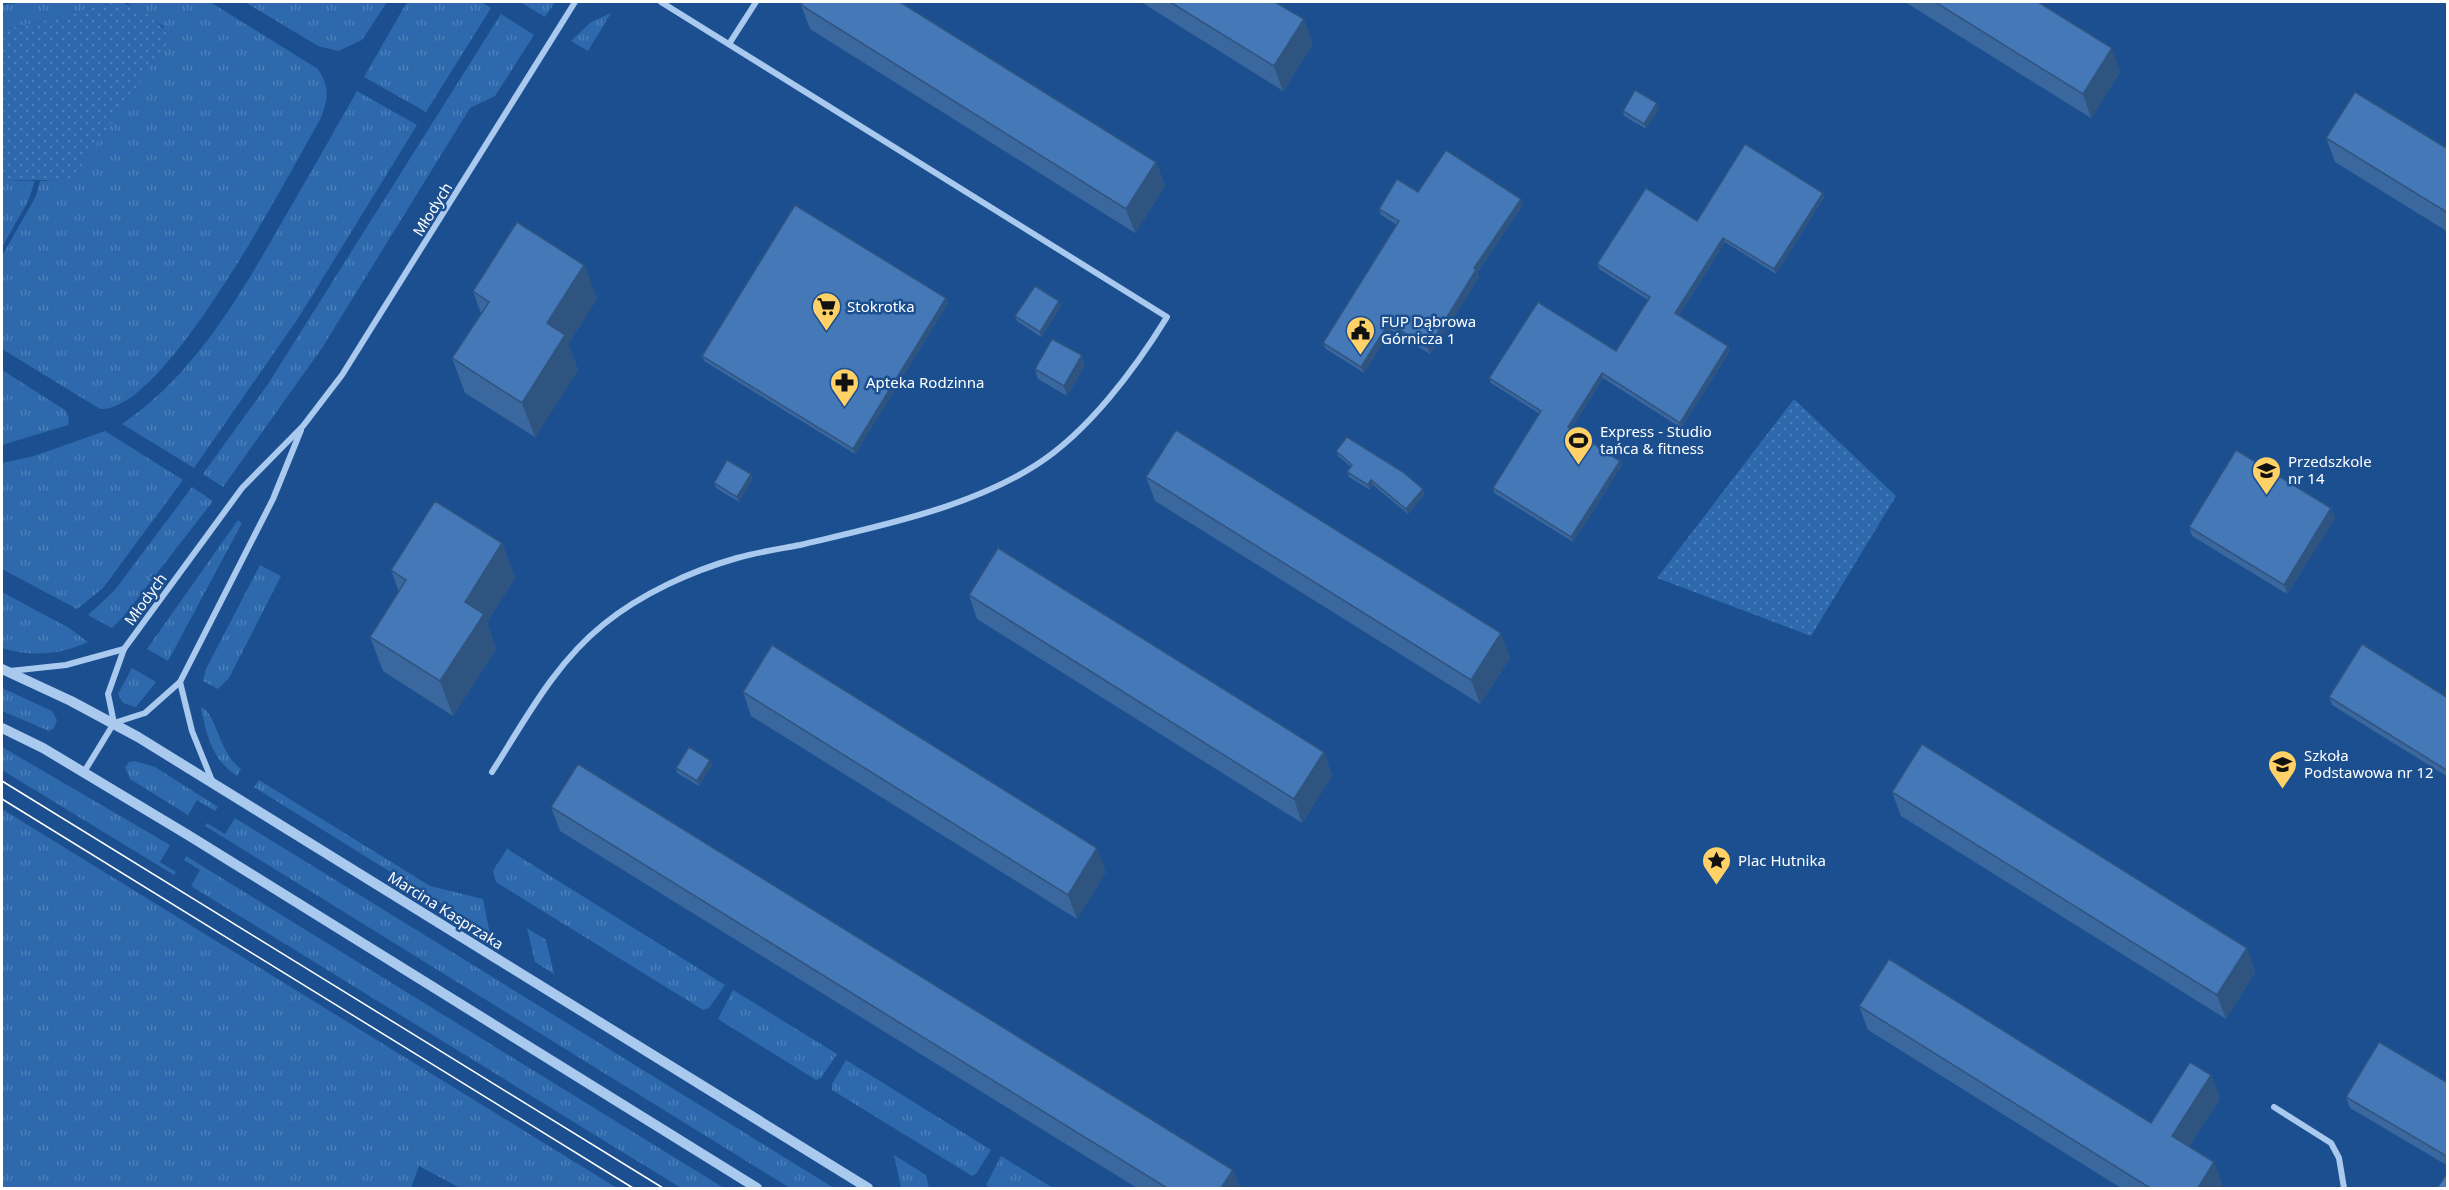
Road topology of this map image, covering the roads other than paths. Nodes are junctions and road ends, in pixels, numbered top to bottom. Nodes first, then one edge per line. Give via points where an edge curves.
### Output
1 (575, 2) edge
2 (661, 2) edge
3 (756, 2) edge
4 (729, 44) junction
5 (303, 426) junction
6 (124, 649) junction
7 (3, 670) edge
8 (180, 682) junction
9 (114, 723) junction
10 (2, 728) edge
11 (84, 772) junction
12 (492, 772) dead end
13 (213, 783) junction
14 (2274, 1107) dead end
15 (757, 1188) edge
16 (868, 1188) edge
17 (2344, 1188) edge

1 - 5 street, Młodych via 354,357
2 - 4 street
3 - 4 street
4 - 12 street via 1167,316 1121,382 1076,432 1036,465 939,509 737,558 696,573 654,592 604,624 561,665
5 - 6 street, Młodych via 242,488
5 - 8 street, Młodych via 273,499
6 - 7 street via 57,667
6 - 9 street, Młodych via 108,694
7 - 9 street, Marcina Kasprzaka
8 - 9 street, Młodych via 145,713
8 - 13 street via 192,731
9 - 11 street
9 - 13 street, Marcina Kasprzaka
10 - 11 street
11 - 15 street
13 - 16 street, Marcina Kasprzaka
14 - 17 street via 2331,1143 2339,1158

